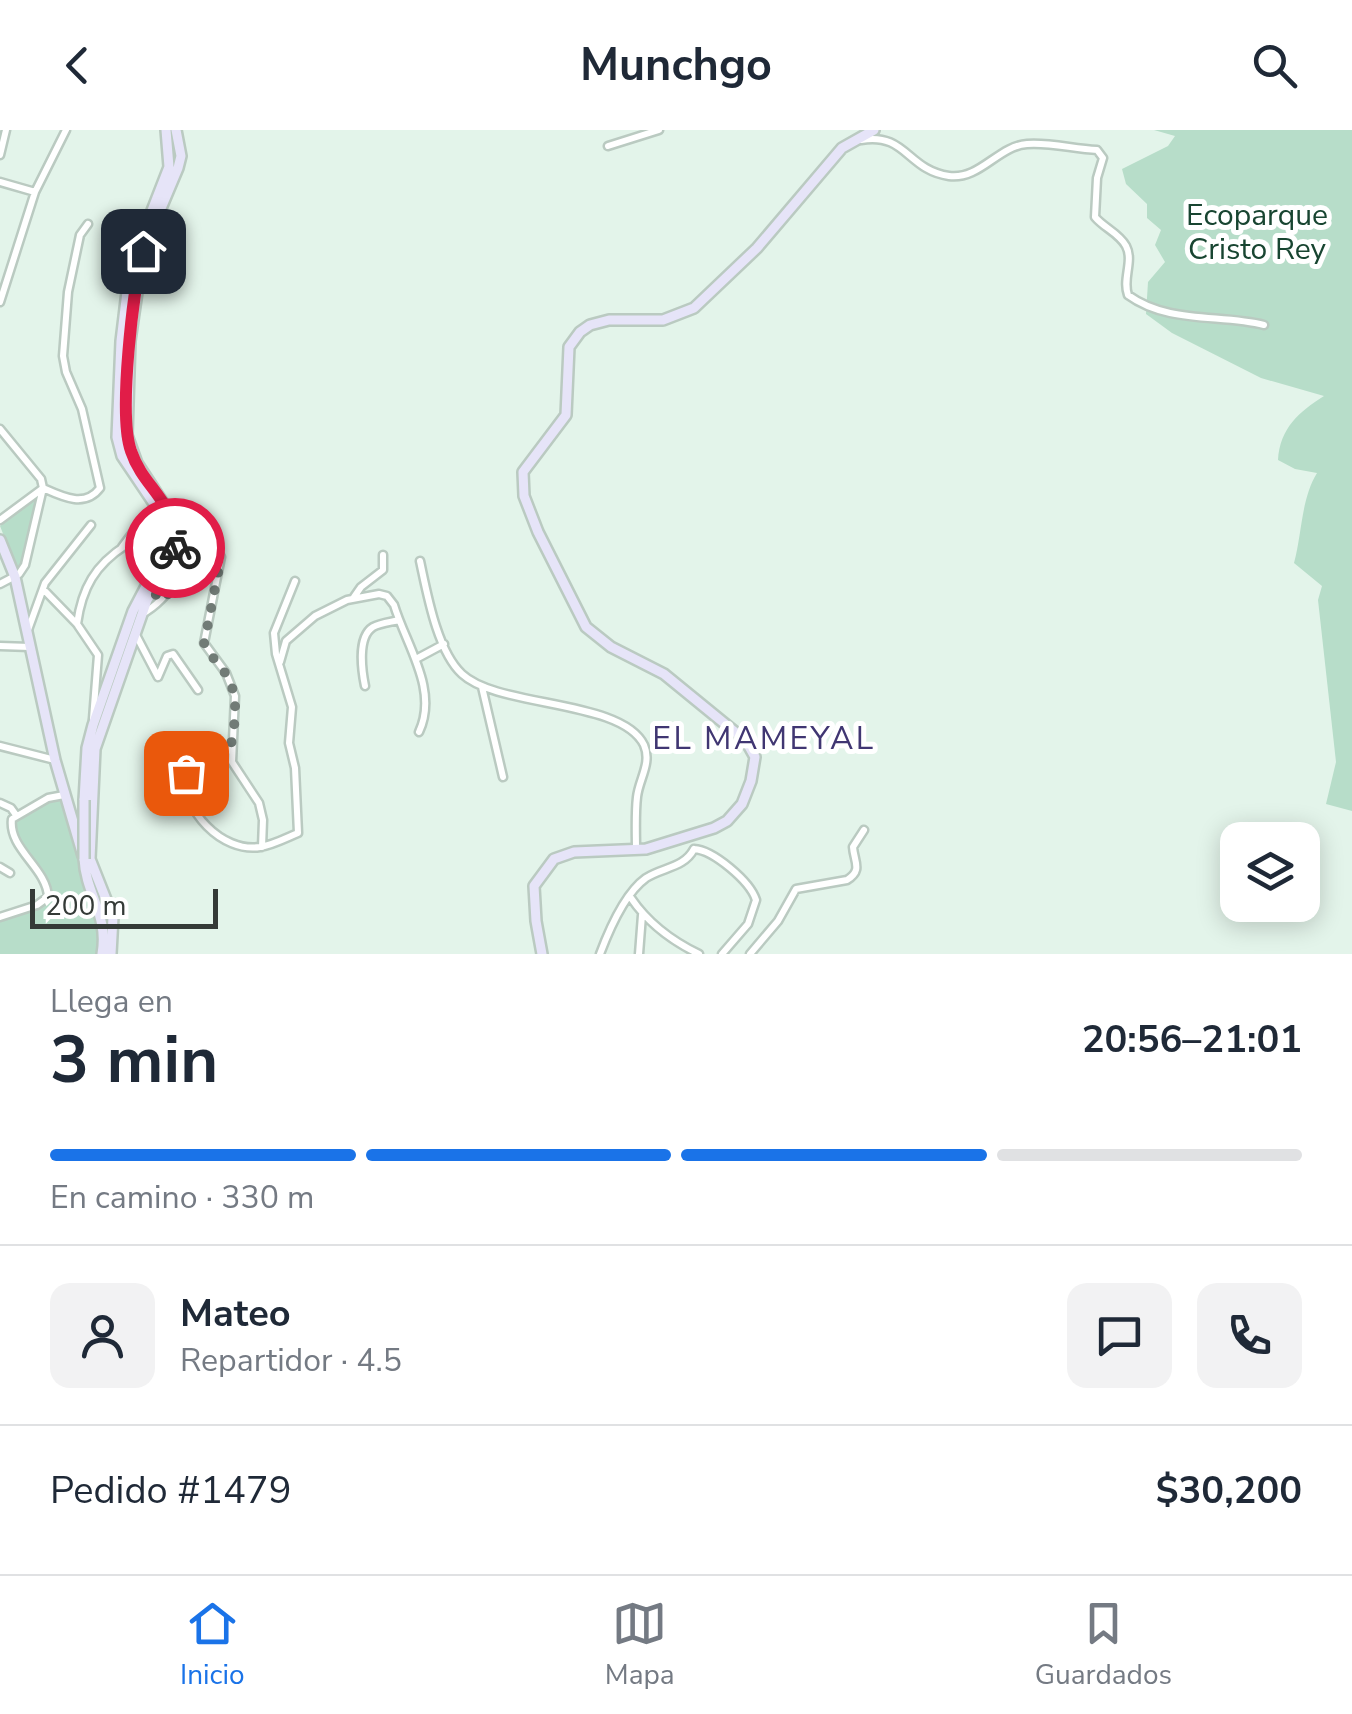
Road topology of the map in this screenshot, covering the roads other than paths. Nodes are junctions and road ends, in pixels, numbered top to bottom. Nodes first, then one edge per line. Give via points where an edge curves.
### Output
1 (6, 130) edge
2 (166, 130) edge
3 (176, 130) edge
4 (658, 130) edge
5 (874, 130) edge
6 (63, 131) edge
7 (850, 142) junction
8 (608, 146) dead end
9 (0, 155) edge
10 (0, 182) edge
11 (35, 192) junction
12 (88, 224) dead end
13 (139, 250) junction
14 (0, 302) edge
15 (1264, 325) dead end
16 (0, 428) edge
17 (44, 488) junction
18 (0, 520) edge
19 (91, 524) dead end
20 (0, 540) edge
21 (122, 548) junction
22 (383, 555) dead end
23 (420, 560) dead end
24 (15, 577) junction
25 (295, 581) dead end
26 (0, 584) edge
27 (43, 589) junction
28 (153, 589) junction
29 (354, 598) junction
30 (164, 600) junction
31 (142, 614) junction
32 (398, 620) junction
33 (77, 624) junction
34 (27, 631) junction
35 (135, 633) junction
36 (444, 644) junction
37 (0, 646) edge
38 (30, 647) junction
39 (143, 648) junction
40 (127, 655) junction
41 (416, 660) junction
42 (280, 664) junction
43 (482, 685) junction
44 (365, 686) dead end
45 (198, 690) dead end
46 (92, 725) junction
47 (419, 732) dead end
48 (0, 746) edge
49 (230, 750) junction
50 (56, 760) junction
51 (503, 777) dead end
52 (64, 795) junction
53 (0, 803) edge
54 (16, 815) junction
55 (72, 825) junction
56 (864, 830) dead end
57 (688, 839) junction
58 (262, 847) junction
59 (694, 849) junction
60 (636, 851) junction
61 (90, 859) junction
62 (0, 867) edge
63 (10, 873) dead end
64 (631, 898) junction
65 (642, 914) junction
66 (0, 917) edge
67 (679, 944) junction
68 (541, 949) edge
69 (106, 954) edge
70 (551, 954) edge
71 (600, 954) edge
72 (639, 954) edge
73 (678, 954) edge
74 (699, 954) edge
75 (722, 954) edge
76 (750, 954) edge

1 - 9 street
2 - 13 main road via 169,166
3 - 13 main road via 178,168
4 - 8 street
5 - 7 main road
6 - 11 street
7 - 15 street via 888,139 917,164 951,176 967,175 1028,144 1096,150 1103,158 1095,217 1125,243 1128,295 1148,307
7 - 57 main road via 694,308 674,318 609,320 580,332 566,362 566,415 523,472 527,505 586,627 664,674 752,748 751,781 737,811
10 - 11 street
11 - 14 street
12 - 17 street via 68,292 63,356 100,488 81,500
13 - 28 main road via 127,436 136,463 172,515 176,535 172,562
13 - 46 main road via 121,341 118,437 122,456 163,518 166,548 138,598
16 - 17 street
17 - 18 street
17 - 24 street via 28,555
19 - 27 street
20 - 24 main road
21 - 21 street via 143,519 149,521 150,531
21 - 33 street via 89,579
22 - 29 street via 383,570
23 - 36 street
24 - 26 street
24 - 34 main road
25 - 42 street via 274,633
27 - 33 street
27 - 34 street
28 - 30 street
28 - 31 main road
29 - 32 street via 388,596
29 - 42 street via 328,607 290,636
30 - 31 street
30 - 49 street via 183,570 204,554 218,554 204,644 235,696
31 - 35 main road
32 - 41 street
32 - 44 street via 365,636
33 - 46 street via 98,655
34 - 38 main road
35 - 39 street
35 - 40 main road
36 - 41 street
36 - 43 street via 464,677
37 - 38 street
38 - 50 main road
39 - 40 street
39 - 45 street via 155,676 173,654
40 - 61 main road via 96,749
41 - 47 street via 425,698
42 - 58 street via 292,707 298,833
43 - 51 street
43 - 60 street via 590,713 624,726 644,744
46 - 69 main road, bridge via 84,866
48 - 50 street
49 - 58 street via 259,802
49 - 58 street via 194,763 184,787 216,834
50 - 52 main road
52 - 54 street
52 - 55 main road
53 - 54 street
54 - 66 street via 11,831 48,892 44,902
55 - 61 main road
55 - 69 main road via 107,912
56 - 76 street via 853,846 854,876 796,889
57 - 59 street
57 - 60 main road
59 - 64 street via 680,864 647,878
59 - 75 street via 709,853 756,900 748,924
60 - 68 main road via 554,858 534,886
61 - 69 main road via 113,917
62 - 63 street
64 - 65 street
64 - 71 street
65 - 67 street
65 - 72 street
67 - 73 street
67 - 74 street
68 - 70 street

